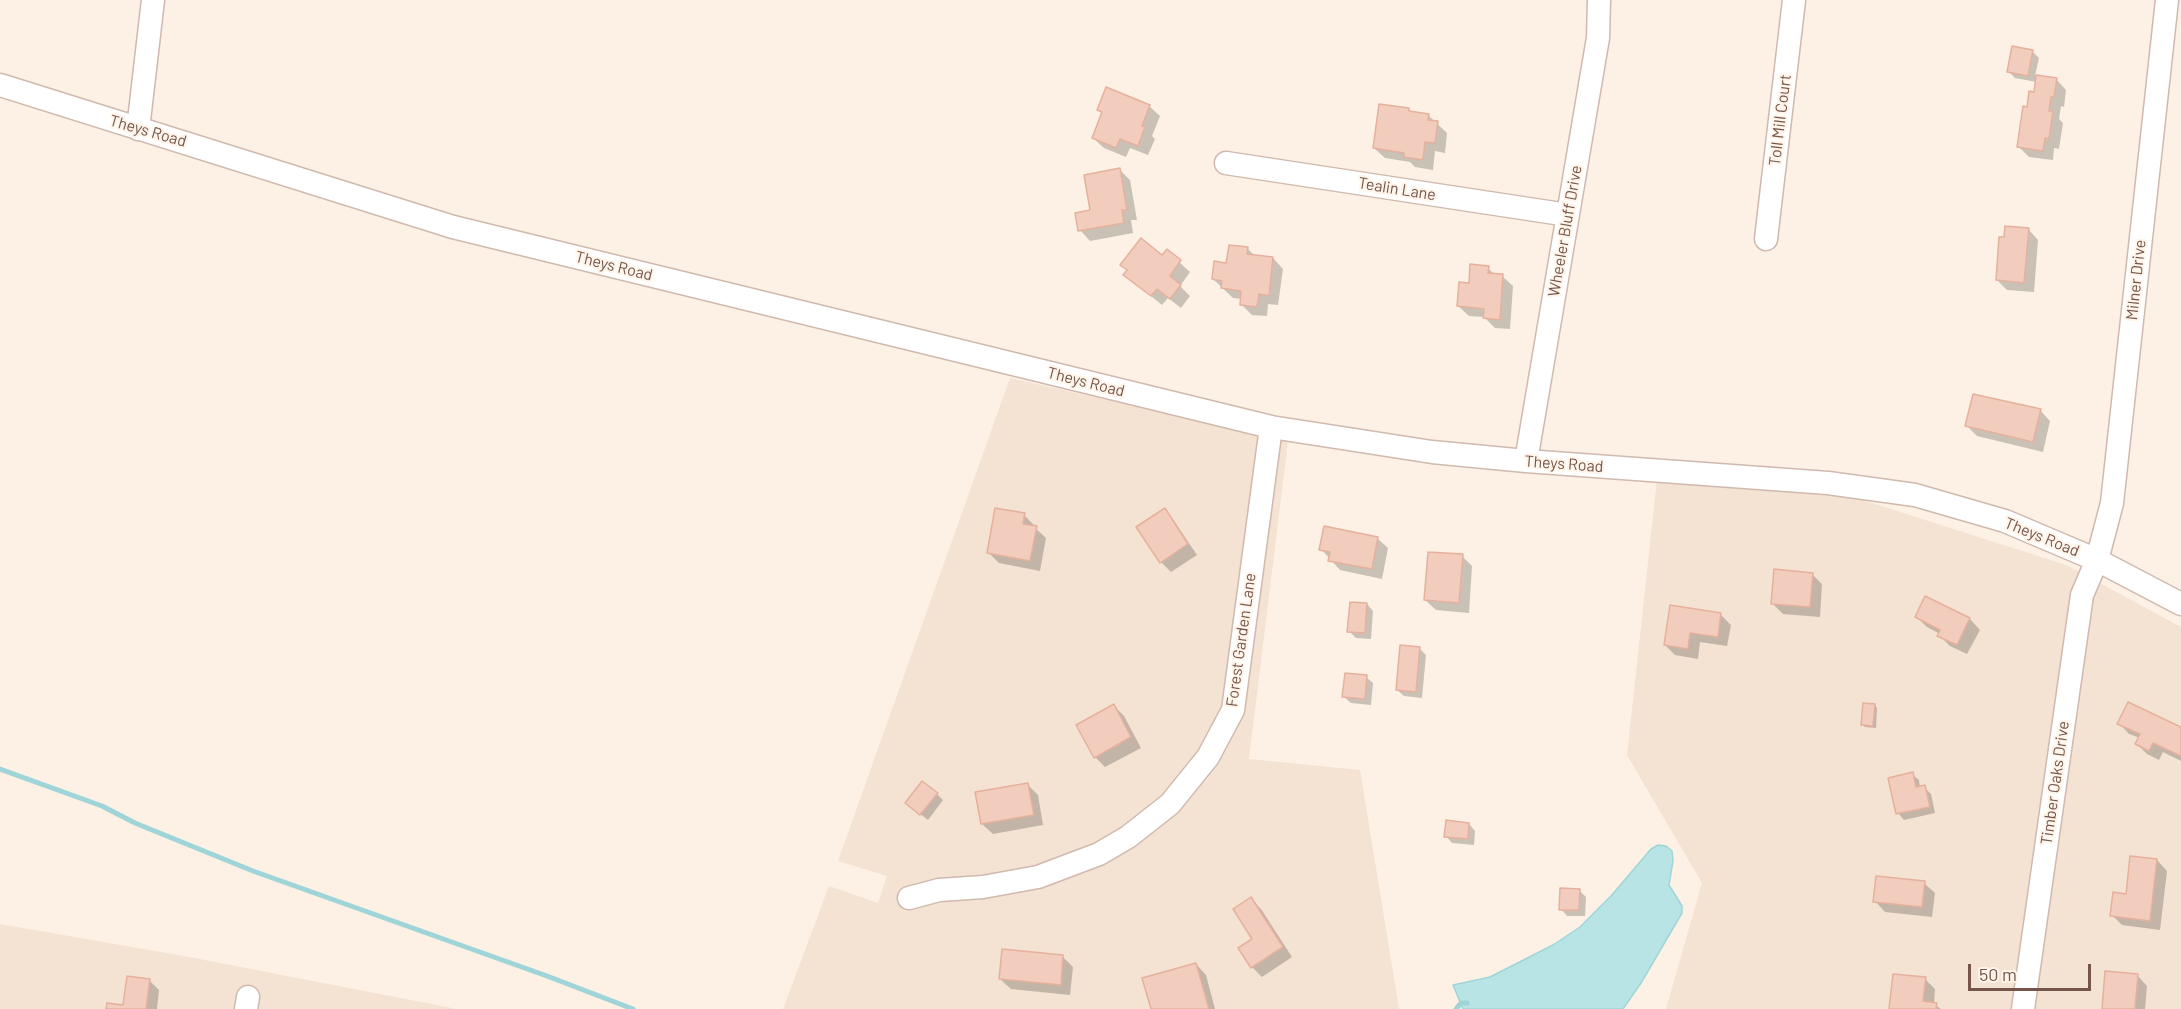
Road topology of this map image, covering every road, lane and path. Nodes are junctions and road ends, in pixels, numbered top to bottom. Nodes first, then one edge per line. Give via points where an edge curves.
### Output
1 (153, 0) edge
2 (1599, 0) edge
3 (1794, 0) edge
4 (2167, 0) edge
5 (0, 86) edge
6 (138, 129) junction
7 (1226, 164) dead end
8 (1568, 215) junction
9 (1766, 239) dead end
10 (1271, 427) junction
11 (1526, 461) junction
12 (2097, 560) junction
13 (2181, 604) edge
14 (909, 898) dead end
15 (2024, 1009) edge

1 - 6 street
2 - 8 street, Wheeler Bluff Drive via 1598,38
3 - 9 street, Toll Mill Court
4 - 12 street, Milner Drive via 2112,503
5 - 6 street, Theys Road
6 - 10 street, Theys Road via 453,227
7 - 8 street, Tealin Lane
8 - 11 street, Wheeler Bluff Drive
10 - 11 street, Theys Road via 1432,452
10 - 14 street, Forest Garden Lane via 1233,710 1208,757 1170,804 1099,854 1038,877 983,888 939,890
11 - 12 street, Theys Road via 1828,483 1915,495 2005,521
12 - 13 street, Theys Road
12 - 15 street, Timber Oaks Drive via 2082,595

